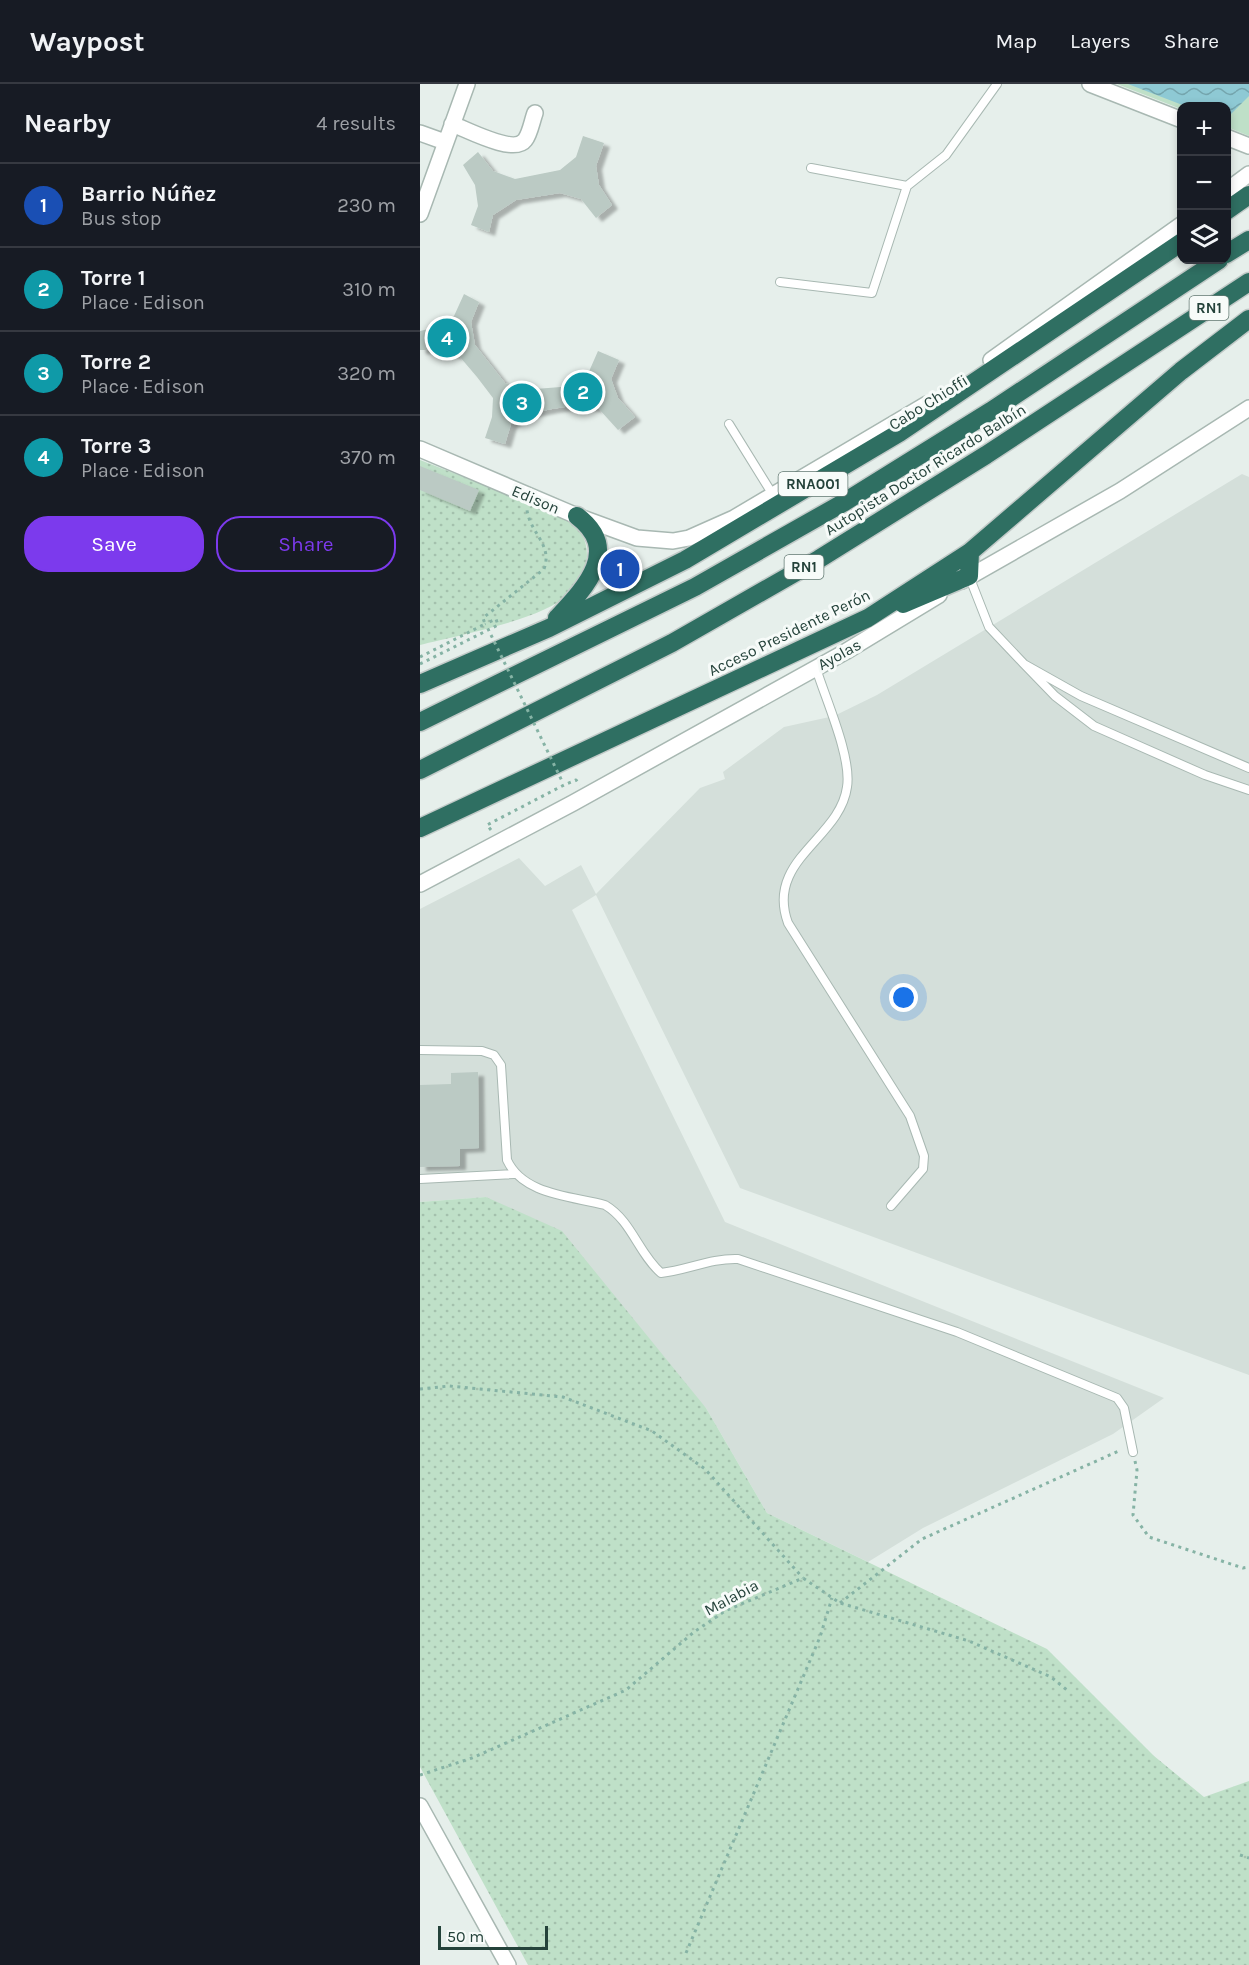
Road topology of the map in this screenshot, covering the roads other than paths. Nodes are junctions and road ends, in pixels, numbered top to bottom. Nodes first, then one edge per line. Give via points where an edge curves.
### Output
1 (467, 84) edge
2 (997, 84) edge
3 (1090, 84) edge
4 (535, 113) dead end
5 (1177, 118) edge
6 (452, 124) junction
7 (420, 133) edge
8 (1231, 139) edge
9 (445, 142) junction
10 (1249, 146) edge
11 (811, 168) dead end
12 (1249, 174) edge
13 (907, 186) junction
14 (1231, 188) edge
15 (1249, 195) edge
16 (1228, 210) edge
17 (420, 214) edge
18 (1177, 228) edge
19 (1249, 240) edge
20 (1177, 245) edge
21 (1231, 251) edge
22 (1213, 264) edge
23 (780, 282) dead end
24 (1249, 282) edge
25 (1249, 319) edge
26 (1249, 408) edge
27 (729, 424) dead end
28 (420, 449) edge
29 (773, 495) junction
30 (577, 516) junction
31 (655, 541) joint
32 (970, 552) junction
33 (969, 576) junction
34 (868, 618) junction
35 (549, 628) junction
36 (1024, 664) junction
37 (816, 668) junction
38 (420, 684) edge
39 (420, 722) edge
40 (1249, 768) edge
41 (420, 770) edge
42 (1249, 790) edge
43 (420, 828) edge
44 (420, 884) edge
45 (420, 1050) edge
46 (514, 1174) junction
47 (420, 1179) edge
48 (891, 1206) dead end
49 (1133, 1452) road end
50 (420, 1806) edge
51 (508, 1965) edge

1 - 6 street
2 - 13 lane via 945,155
3 - 5 street
4 - 6 street via 520,145 504,145
6 - 9 street
7 - 9 street
8 - 10 street
9 - 17 street
11 - 13 lane
12 - 14 street
13 - 23 lane via 872,293
15 - 16 highway
18 - 29 street, Cabo Chioffi via 941,395
19 - 21 highway
20 - 35 highway, RNA001 via 899,433 685,560
22 - 39 highway, Autopista Doctor Ricardo Balbín / RN1 via 991,411 843,503 695,587
24 - 41 highway, Autopista Doctor Ricardo Balbín / RN1 via 996,449 819,559 672,643
25 - 32 highway, Acceso Presidente Perón via 1181,371
26 - 33 street, Ayolas via 1120,491
27 - 29 lane
28 - 30 street, Edison
29 - 31 street, Cabo Chioffi via 699,534
30 - 31 street, Edison
30 - 35 highway via 591,526 597,561 586,587
32 - 33 highway
32 - 34 highway, Acceso Presidente Perón
33 - 34 highway
33 - 36 lane via 989,627
33 - 37 street, Ayolas
34 - 43 highway, Acceso Presidente Perón
35 - 38 highway, RNA001
36 - 40 lane via 1081,696
36 - 42 lane via 1055,696 1094,726
37 - 44 street, Ayolas
37 - 48 lane via 848,765 848,788 843,803 788,877 782,894 783,912 910,1116 924,1156 923,1169
45 - 46 lane via 482,1051 494,1055 501,1065 507,1160
46 - 47 lane
46 - 49 lane via 525,1183 605,1205 616,1212 661,1272 679,1271 719,1258 738,1259 957,1332 1102,1389 1124,1408
50 - 51 street

